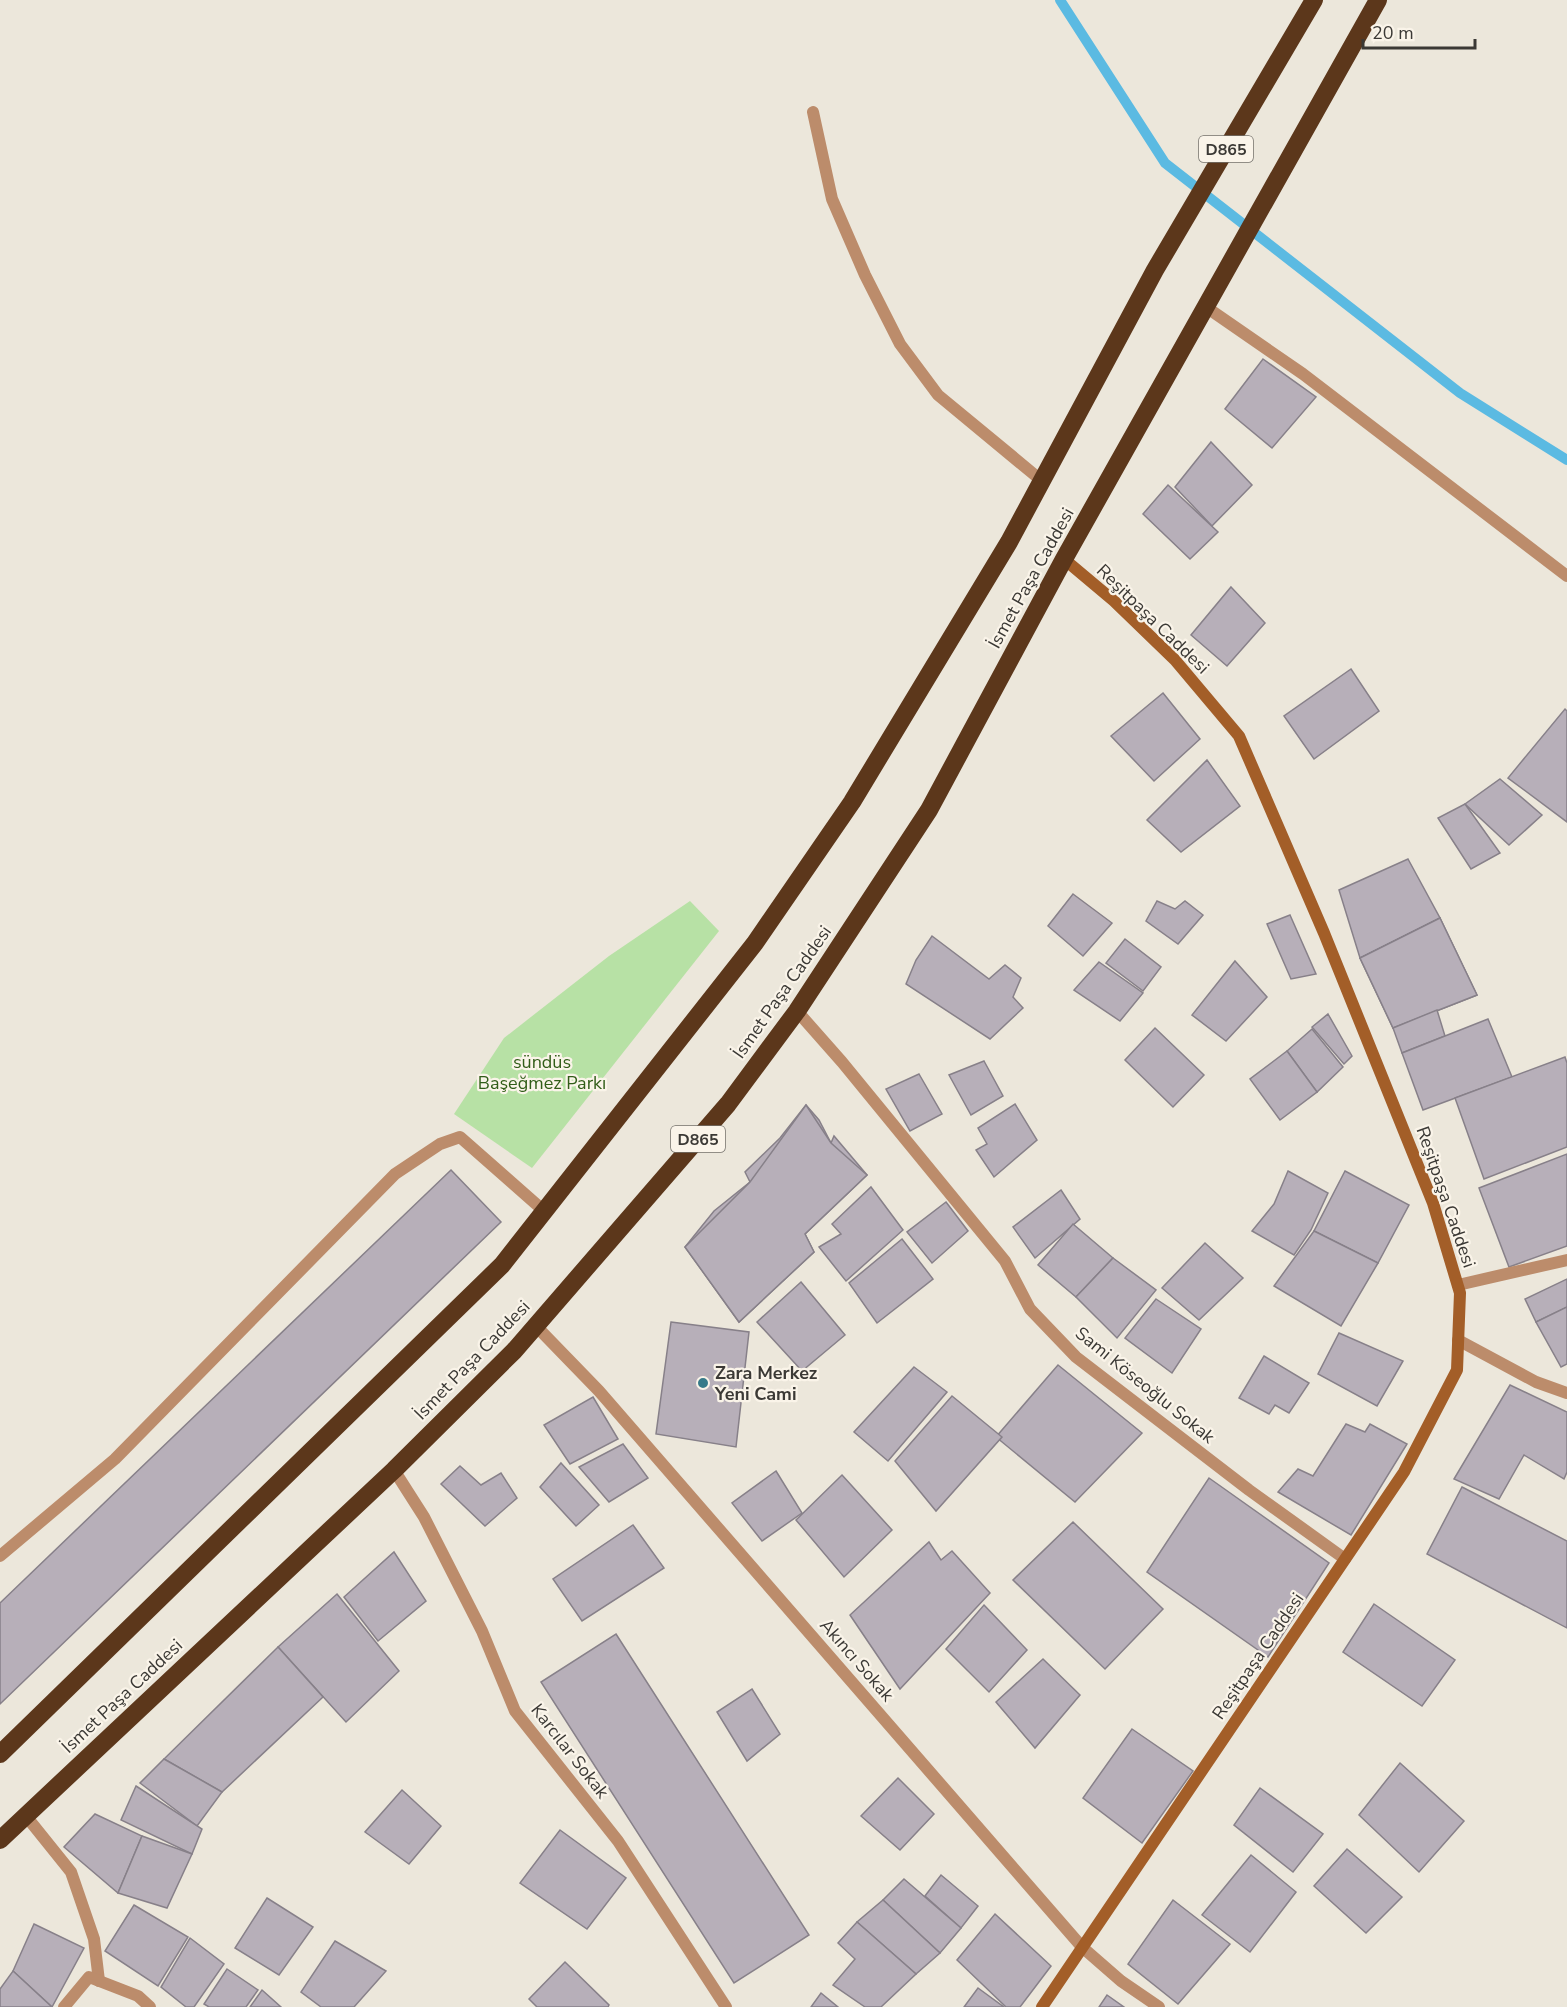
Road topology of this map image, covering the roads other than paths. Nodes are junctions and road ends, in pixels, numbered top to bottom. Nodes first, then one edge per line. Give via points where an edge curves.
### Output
1 (1314, 0) edge
2 (1378, 0) edge
3 (813, 112) dead end
4 (1209, 302) junction
5 (1042, 481) junction
6 (1064, 560) junction
7 (1567, 576) edge
8 (797, 1011) junction
9 (544, 1211) junction
10 (1567, 1260) edge
11 (1458, 1284) junction
12 (536, 1326) junction
13 (1458, 1340) junction
14 (1567, 1393) edge
15 (394, 1470) junction
16 (0, 1556) edge
17 (1345, 1559) junction
18 (0, 1754) edge
19 (26, 1816) junction
20 (0, 1840) edge
21 (1082, 1947) junction
22 (99, 1981) junction
23 (64, 2007) edge
24 (150, 2007) edge
25 (726, 2007) edge
26 (1042, 2007) edge
27 (1159, 2007) edge

1 - 5 highway, İsmet Paşa Caddesi / D865 via 1155,270
2 - 4 highway, İsmet Paşa Caddesi / D865
3 - 5 street via 832,199 900,344 938,395
4 - 6 highway, İsmet Paşa Caddesi / D865
4 - 7 street
5 - 9 highway, İsmet Paşa Caddesi / D865 via 852,802 755,943
6 - 8 highway, İsmet Paşa Caddesi / D865 via 929,810
6 - 11 main road, Reşitpaşa Caddesi via 1175,660 1239,735 1433,1203
8 - 12 highway, İsmet Paşa Caddesi / D865 via 728,1104
8 - 17 street, Sami Köseoğlu Sokak via 1005,1261 1030,1309 1076,1357 1248,1490
9 - 16 street via 460,1137 440,1144 395,1174 116,1459
9 - 18 highway, İsmet Paşa Caddesi / D865 via 502,1265
10 - 11 street
11 - 13 main road, Reşitpaşa Caddesi
12 - 15 highway, İsmet Paşa Caddesi / D865
12 - 21 street, Akıncı Sokak via 599,1391
13 - 14 street via 1536,1382
13 - 17 main road, Reşitpaşa Caddesi via 1457,1370 1404,1472
15 - 19 highway, İsmet Paşa Caddesi / D865
15 - 25 street, Karcılar Sokak via 424,1517 483,1631 515,1711 618,1841
17 - 21 main road, Reşitpaşa Caddesi
19 - 20 highway, İsmet Paşa Caddesi / D865
19 - 22 street via 71,1872 88,1917
21 - 26 main road, Reşitpaşa Caddesi
21 - 27 street, Akıncı Sokak
22 - 23 street via 89,1977
22 - 24 street via 138,1996

